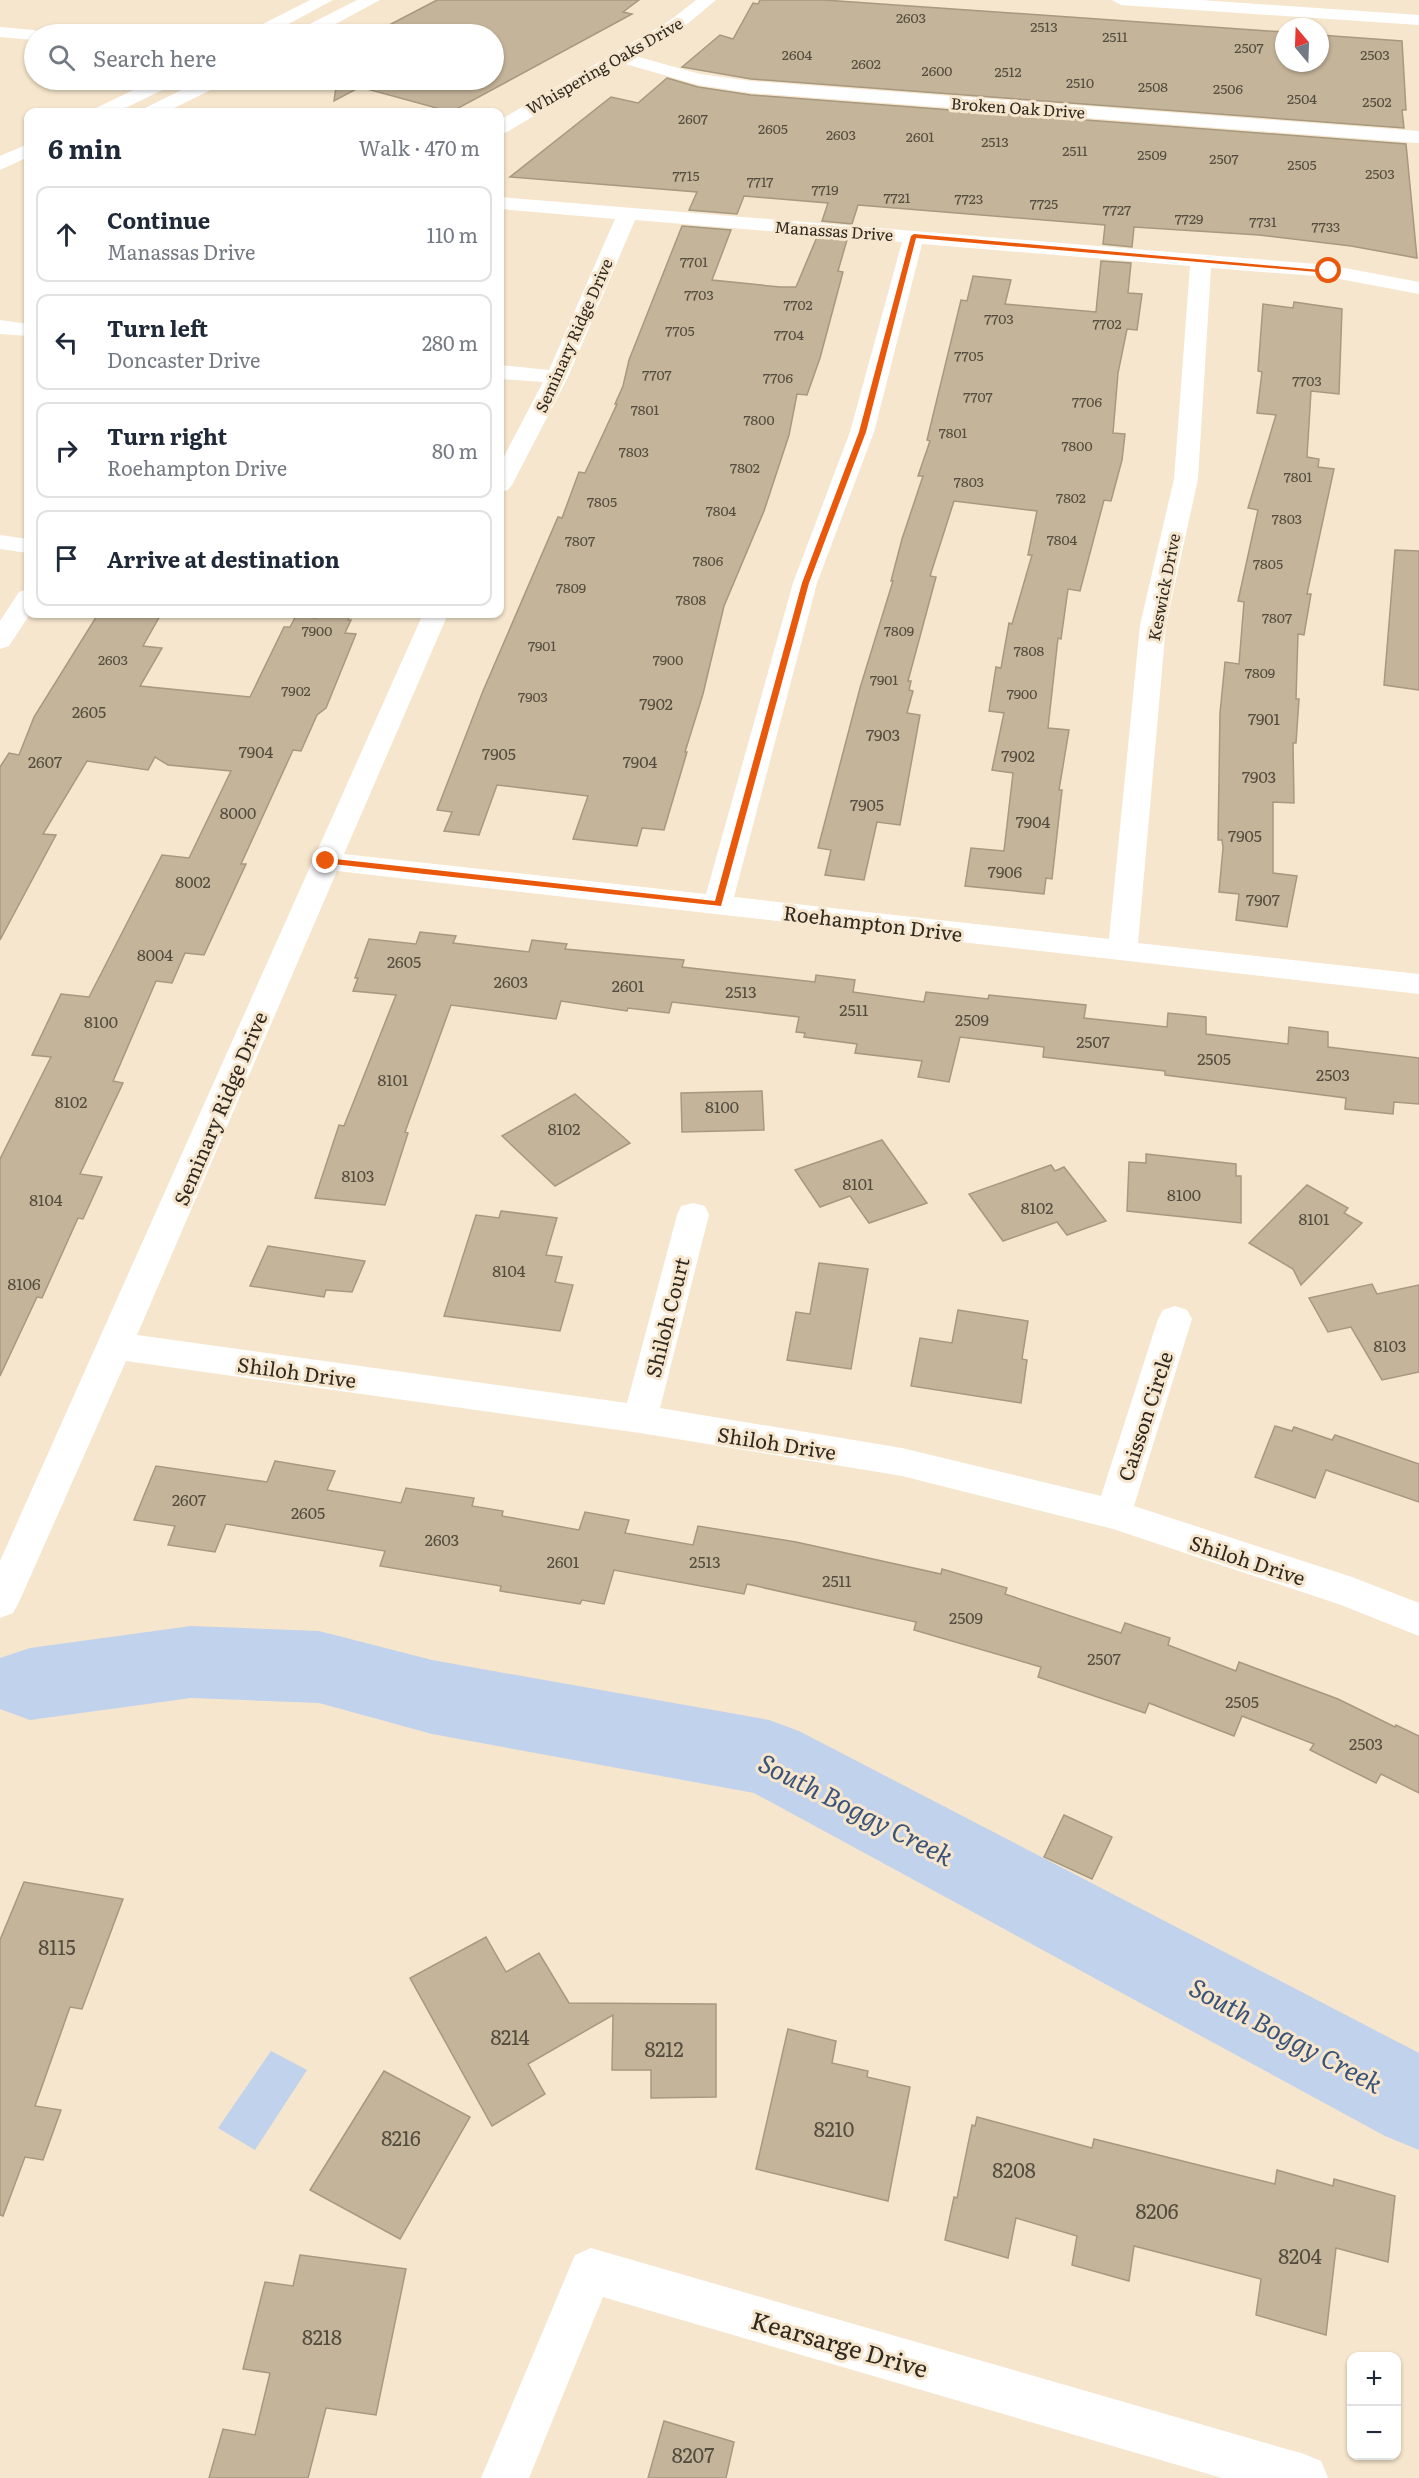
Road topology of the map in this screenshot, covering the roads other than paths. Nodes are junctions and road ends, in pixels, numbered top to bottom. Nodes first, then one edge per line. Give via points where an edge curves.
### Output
1 (324, 0) edge
2 (371, 0) edge
3 (707, 0) edge
4 (1121, 0) edge
5 (1419, 21) edge
6 (277, 24) edge
7 (324, 24) edge
8 (0, 32) edge
9 (24, 34) edge
10 (620, 57) junction
11 (148, 90) edge
12 (196, 90) edge
13 (111, 108) edge
14 (160, 108) edge
15 (504, 126) edge
16 (1419, 137) edge
17 (24, 152) edge
18 (0, 164) edge
19 (504, 203) edge
20 (627, 214) junction
21 (914, 236) junction
22 (1201, 260) junction
23 (1419, 288) edge
24 (0, 327) edge
25 (24, 330) edge
26 (504, 372) edge
27 (557, 377) junction
28 (504, 477) edge
29 (0, 542) edge
30 (24, 545) edge
31 (24, 603) edge
32 (433, 618) edge
33 (0, 641) edge
34 (326, 861) junction
35 (718, 904) junction
36 (1122, 951) junction
37 (1419, 984) edge
38 (693, 1215) dead end
39 (1175, 1319) dead end
40 (117, 1346) junction
41 (640, 1419) junction
42 (1113, 1514) junction
43 (0, 1602) edge
44 (1419, 1620) edge
45 (505, 2478) edge
46 (1304, 2478) edge

1 - 6 street
2 - 7 street
3 - 10 street, Whispering Oaks Drive via 674,26
4 - 5 street
8 - 9 street
10 - 15 street, Whispering Oaks Drive
10 - 16 street, Broken Oak Drive via 698,79 752,87
11 - 13 street
12 - 14 street
17 - 18 street
19 - 20 street, Manassas Drive
20 - 21 street, Manassas Drive
20 - 27 street, Seminary Ridge Drive
21 - 22 street, Manassas Drive
21 - 35 street via 862,432 805,583
22 - 23 street, Manassas Drive via 1329,271
22 - 36 street, Keswick Drive via 1186,479 1153,625
24 - 25 street
26 - 27 street
27 - 28 street, Seminary Ridge Drive
29 - 30 street
31 - 33 street
32 - 34 street, Seminary Ridge Drive
34 - 35 street, Roehampton Drive
34 - 40 street, Seminary Ridge Drive
35 - 36 street, Roehampton Drive
36 - 37 street, Roehampton Drive
38 - 41 street, Shiloh Court
39 - 42 street, Caisson Circle
40 - 41 street, Shiloh Drive
40 - 43 street, Seminary Ridge Drive
41 - 42 street, Shiloh Drive via 902,1462
42 - 44 street, Shiloh Drive via 1352,1593
45 - 46 street, Kearsarge Drive via 591,2271

